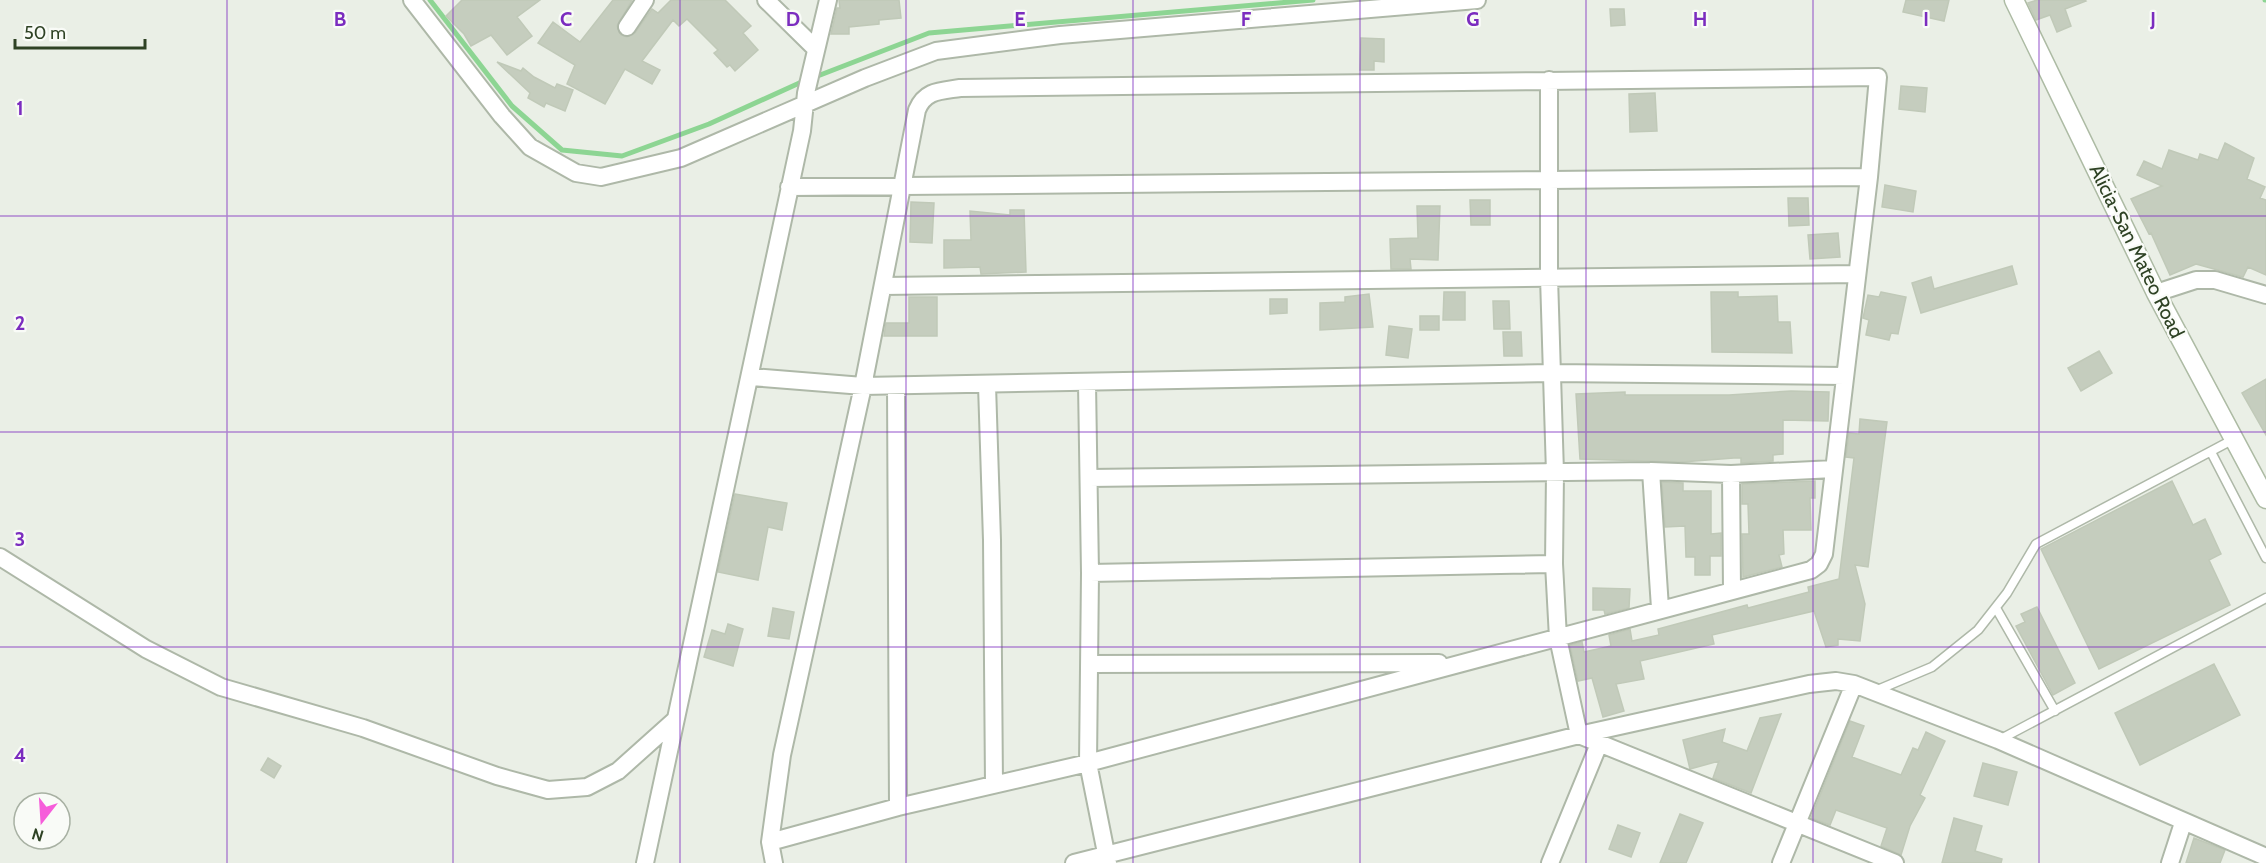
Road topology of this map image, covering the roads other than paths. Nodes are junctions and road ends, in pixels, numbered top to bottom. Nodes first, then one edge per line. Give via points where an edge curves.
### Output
1 (412, 0) edge
2 (645, 0) edge
3 (766, 0) edge
4 (828, 0) edge
5 (1477, 0) edge
6 (2014, 0) edge
7 (627, 27) dead end
8 (815, 57) junction
9 (1549, 80) junction
10 (805, 99) junction
11 (1869, 177) junction
12 (1550, 180) junction
13 (903, 185) junction
14 (789, 187) junction
15 (1857, 274) junction
16 (1549, 277) junction
17 (884, 286) junction
18 (2156, 293) junction
19 (2266, 295) edge
20 (1551, 373) junction
21 (1845, 376) junction
22 (751, 377) junction
23 (1087, 383) junction
24 (987, 385) junction
25 (863, 386) junction
26 (896, 386) junction
27 (2234, 439) junction
28 (2211, 452) junction
29 (1834, 469) junction
30 (1651, 471) junction
31 (1555, 474) junction
32 (1731, 474) junction
33 (1089, 478) junction
34 (2266, 499) edge
35 (0, 557) edge
36 (2266, 558) edge
37 (1554, 564) junction
38 (1090, 573) junction
39 (1731, 590) junction
40 (2266, 598) edge
41 (1660, 608) junction
42 (1996, 608) junction
43 (1558, 639) junction
44 (1464, 663) junction
45 (1089, 664) junction
46 (1854, 684) junction
47 (1874, 692) junction
48 (2055, 711) junction
49 (675, 720) junction
50 (1579, 735) junction
51 (1998, 741) junction
52 (1599, 744) junction
53 (1088, 763) junction
54 (994, 785) junction
55 (898, 807) junction
56 (1798, 823) junction
57 (2183, 823) junction
58 (770, 842) junction
59 (2266, 857) edge
60 (1107, 859) edge
61 (645, 863) edge
62 (774, 863) edge
63 (1074, 863) edge
64 (1550, 863) edge
65 (1781, 863) edge
66 (1895, 863) edge
67 (2170, 863) edge

1 - 10 street via 530,147 576,173 601,177 681,158
2 - 7 street
3 - 8 street
4 - 8 street
5 - 10 street via 1060,35 936,51
6 - 18 main road, Alicia-San Mateo Road
8 - 10 street
9 - 11 street via 1878,76
9 - 12 street
9 - 13 street via 960,88 930,93 921,100
10 - 14 street
11 - 12 street
11 - 15 street
12 - 13 street
12 - 16 street
13 - 14 street
13 - 17 street
14 - 22 street
15 - 16 street
15 - 21 street
16 - 17 street
16 - 20 street
17 - 25 street
18 - 19 street via 2196,280 2215,280
18 - 27 main road, Alicia-San Mateo Road
20 - 21 street
20 - 23 street
20 - 31 street
21 - 29 street
22 - 25 street
22 - 49 street
23 - 24 street
23 - 33 street
24 - 26 street
24 - 54 street
25 - 26 street
25 - 58 street via 782,754
26 - 55 street
27 - 28 lane
27 - 34 main road, Alicia-San Mateo Road
28 - 36 lane
28 - 42 lane via 2036,544
29 - 32 street
29 - 39 street via 1824,554 1819,564 1811,570
30 - 31 street
30 - 32 street
30 - 41 street
31 - 33 street
31 - 37 street
32 - 39 street
33 - 38 street
35 - 49 street via 146,649 221,687 363,728 548,790 587,787 618,771
37 - 38 street
37 - 43 street
38 - 45 street
39 - 41 street
40 - 48 lane
41 - 43 street
42 - 47 lane via 1978,630 1932,667
42 - 48 lane
43 - 44 street
43 - 50 street
44 - 45 street
44 - 53 street
45 - 53 street
46 - 47 street
46 - 50 street via 1809,684
46 - 56 street
47 - 51 street
48 - 51 lane
49 - 61 street
50 - 52 street
50 - 60 street
51 - 57 street
52 - 56 street
52 - 64 street
53 - 54 street
53 - 60 street
54 - 55 street
55 - 58 street
56 - 65 street
56 - 66 street
57 - 59 street
57 - 67 street
58 - 62 street
60 - 63 street

